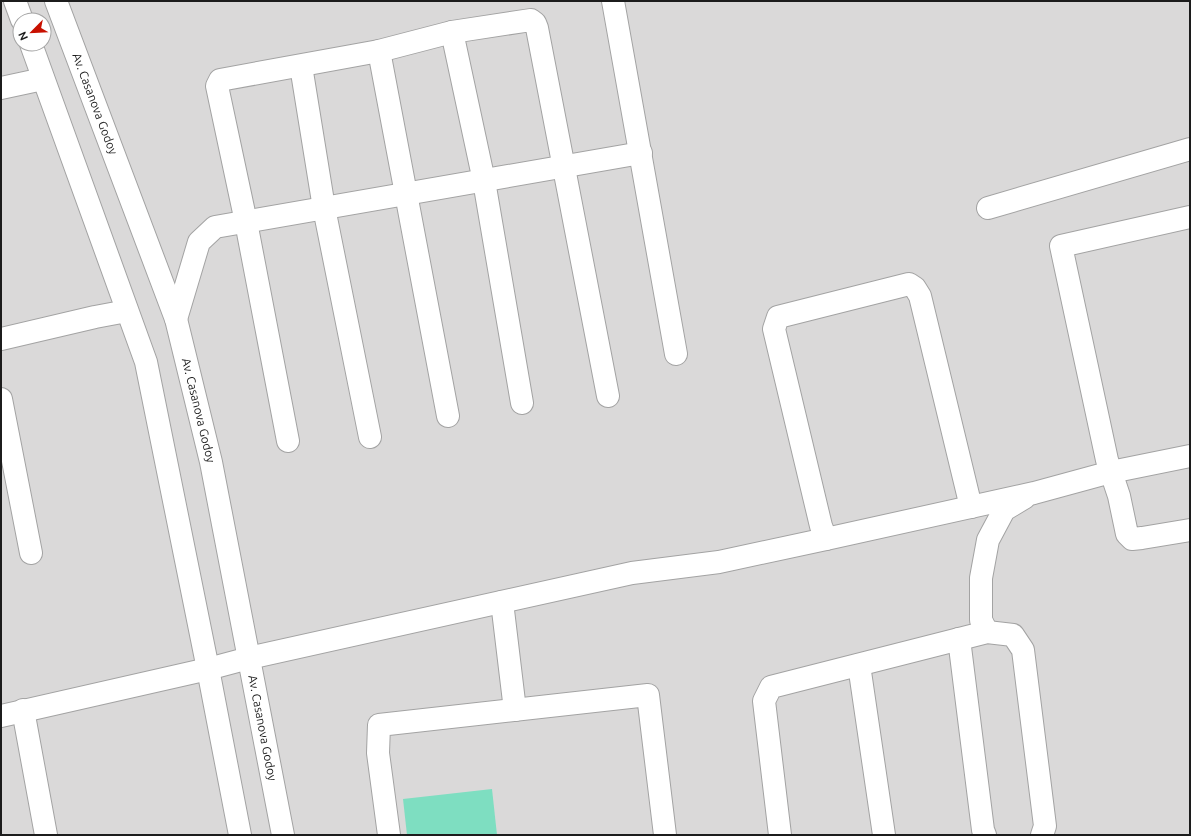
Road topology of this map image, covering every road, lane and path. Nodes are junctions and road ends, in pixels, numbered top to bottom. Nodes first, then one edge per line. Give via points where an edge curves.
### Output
1 (15, 1) edge
2 (56, 1) edge
3 (613, 1) edge
4 (19, 12) edge
5 (452, 32) junction
6 (379, 51) junction
7 (34, 52) edge
8 (301, 66) junction
9 (43, 79) junction
10 (1, 88) edge
11 (1190, 149) edge
12 (641, 153) junction
13 (562, 167) junction
14 (484, 181) junction
15 (407, 194) junction
16 (324, 208) junction
17 (988, 208) dead end
18 (1190, 216) edge
19 (246, 222) junction
20 (128, 311) junction
21 (176, 319) junction
22 (1, 339) edge
23 (676, 354) dead end
24 (608, 396) dead end
25 (1, 399) edge
26 (522, 403) dead end
27 (448, 416) dead end
28 (370, 437) dead end
29 (288, 441) dead end
30 (1190, 456) edge
31 (1111, 472) junction
32 (1034, 493) junction
33 (971, 507) junction
34 (1190, 530) edge
35 (826, 539) junction
36 (31, 553) dead end
37 (502, 602) junction
38 (986, 632) junction
39 (959, 640) junction
40 (249, 658) junction
41 (859, 665) junction
42 (208, 669) junction
43 (23, 710) junction
44 (515, 710) junction
45 (1, 716) edge
46 (46, 835) edge
47 (240, 835) edge
48 (283, 835) edge
49 (390, 835) edge
50 (665, 835) edge
51 (780, 835) edge
52 (884, 835) edge
53 (985, 835) edge
54 (1042, 835) edge

1 - 4 street
2 - 21 street, Av. Casanova Godoy
3 - 12 street
5 - 6 street
5 - 13 street via 531,20 535,23
5 - 14 street
6 - 8 street
6 - 15 street
7 - 9 street
8 - 16 street
8 - 19 street via 220,80 217,86
9 - 10 street
9 - 20 street
11 - 17 street
12 - 13 street
12 - 23 street
13 - 14 street
13 - 24 street
14 - 15 street
14 - 26 street
15 - 16 street
15 - 27 street
16 - 19 street
16 - 28 street
18 - 31 street via 1061,246
19 - 21 street via 215,227 199,242
19 - 29 street
20 - 22 street
20 - 42 street via 146,362
21 - 40 street, Av. Casanova Godoy via 211,462
25 - 36 street
30 - 31 street
31 - 32 street
31 - 34 street via 1127,534 1132,539
32 - 33 street
32 - 38 street via 1004,510 988,540 981,578 981,620
33 - 35 street
33 - 35 street via 920,296 909,284 778,317 776,322 774,329
35 - 37 street via 720,562 632,573
37 - 40 street
37 - 44 street
38 - 39 street
38 - 54 street via 1013,635 1023,650 1045,826
39 - 41 street
39 - 53 street
40 - 42 street
40 - 48 street, Av. Casanova Godoy
41 - 51 street via 771,687 764,701
41 - 52 street
42 - 43 street
42 - 47 street
43 - 45 street
43 - 46 street
44 - 49 street via 379,725 378,753
44 - 50 street via 648,695

